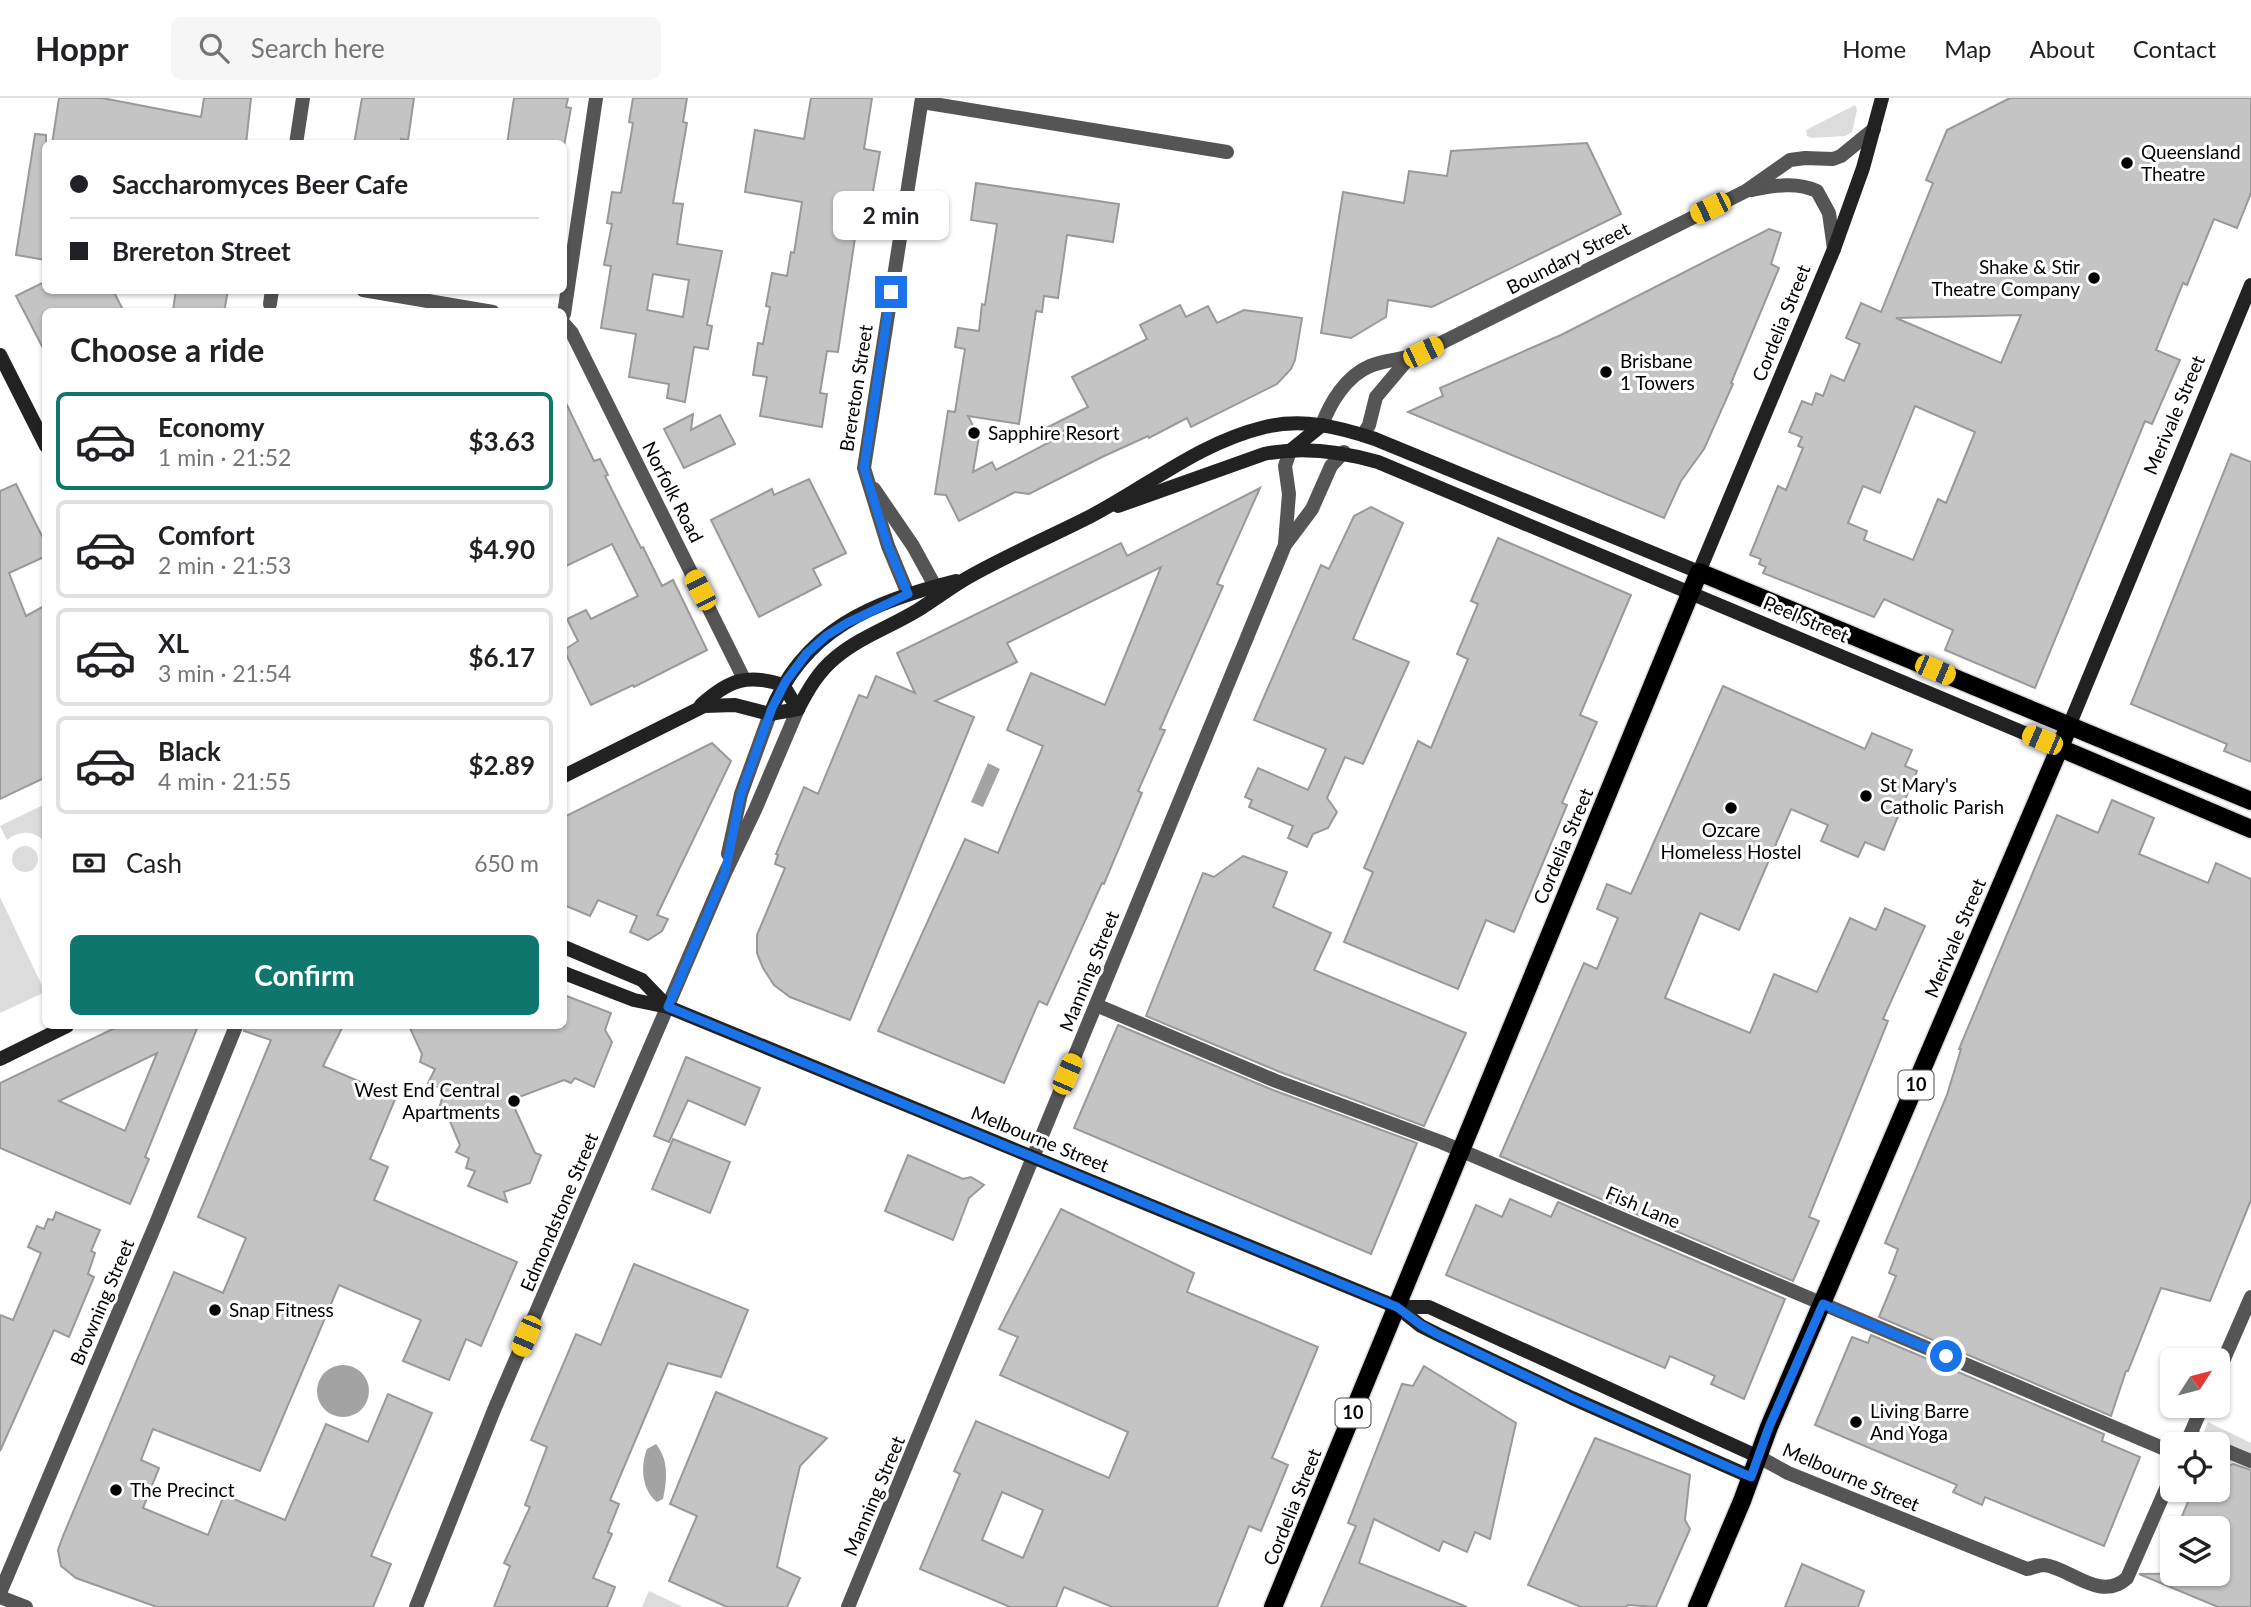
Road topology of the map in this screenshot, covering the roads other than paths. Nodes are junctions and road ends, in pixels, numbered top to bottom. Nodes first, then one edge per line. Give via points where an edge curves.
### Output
1 (303, 98) edge
2 (596, 98) edge
3 (1882, 98) edge
4 (922, 100) edge
5 (1874, 129) junction
6 (297, 140) edge
7 (1227, 152) dead end
8 (1746, 191) junction
9 (1834, 249) junction
10 (2251, 285) edge
11 (387, 294) edge
12 (567, 294) edge
13 (469, 308) edge
14 (567, 327) edge
15 (0, 355) edge
16 (1408, 359) junction
17 (1321, 425) junction
18 (1363, 435) junction
19 (42, 438) edge
20 (1290, 451) junction
21 (1344, 452) junction
22 (865, 476) junction
23 (1093, 515) junction
24 (1285, 545) junction
25 (1699, 572) junction
26 (968, 578) junction
27 (935, 586) junction
28 (908, 594) junction
29 (1690, 594) junction
30 (744, 679) junction
31 (783, 685) junction
32 (697, 708) junction
33 (798, 709) junction
34 (770, 714) junction
35 (2069, 726) junction
36 (2060, 748) junction
37 (567, 774) edge
38 (2251, 801) edge
39 (2251, 829) edge
40 (725, 873) junction
41 (567, 948) edge
42 (567, 975) edge
43 (1096, 1005) junction
44 (668, 1007) junction
45 (61, 1029) edge
46 (235, 1029) edge
47 (0, 1059) edge
48 (1461, 1151) junction
49 (1033, 1158) junction
50 (2251, 1297) edge
51 (1823, 1304) junction
52 (1397, 1307) junction
53 (2229, 1348) edge
54 (2160, 1447) edge
55 (2230, 1452) edge
56 (1759, 1457) junction
57 (2251, 1461) edge
58 (1751, 1477) junction
59 (2160, 1502) edge
60 (0, 1595) edge
61 (26, 1607) edge
62 (416, 1607) edge
63 (849, 1607) edge
64 (1273, 1607) edge
65 (1697, 1607) edge

1 - 6 street
2 - 12 street
3 - 5 street, Cordelia Street
4 - 7 street
4 - 22 street, Brereton Street via 865,452
5 - 8 street, Boundary Street via 1841,156 1790,160
5 - 9 street, Cordelia Street
8 - 9 street, Boundary Street via 1791,185 1817,191 1829,213
8 - 16 street, Boundary Street
9 - 25 street, Cordelia Street
10 - 35 street, Merivale Street
11 - 13 street
14 - 30 street, Norfolk Road
15 - 19 street
16 - 17 street, Boundary Street via 1369,366 1336,395
16 - 18 street, Boundary Street via 1376,397
17 - 18 street
17 - 20 street
17 - 23 street via 1278,424 1231,437 1173,465
18 - 21 street
18 - 25 street, Peel Street
20 - 21 street
20 - 23 street via 1250,458
20 - 24 street, Manning Street via 1285,466 1289,494
21 - 24 street, Manning Street via 1331,466 1312,509
21 - 29 street, Peel Street via 1378,462
22 - 27 street, Brereton Street
22 - 28 street, Brereton Street
23 - 26 street
24 - 43 street, Manning Street
25 - 29 main road, Cordelia Street / 10
25 - 35 main road, Peel Street
26 - 27 street
26 - 33 street via 841,653 813,681
27 - 28 street
28 - 31 street via 826,636
29 - 36 street, Peel Street
29 - 48 main road, Cordelia Street / 10
30 - 31 street via 761,678
30 - 32 street
31 - 33 street
31 - 34 street
32 - 34 street via 735,705
32 - 37 street
33 - 34 street
33 - 40 street, Edmondstone Street
34 - 40 street, Edmondstone Street via 741,794
35 - 36 main road, Merivale Street
35 - 38 main road, Peel Street
36 - 39 main road, Peel Street
36 - 51 main road, Merivale Street / 10
40 - 44 street, Edmondstone Street
41 - 44 street, Melbourne Street via 642,980
42 - 44 street, Melbourne Street via 634,1000
43 - 48 street, Fish Lane via 1276,1081
43 - 49 street, Manning Street
44 - 49 street, Melbourne Street
44 - 62 street, Edmondstone Street via 494,1410
45 - 47 street
46 - 60 street, Browning Street
48 - 51 street, Fish Lane
48 - 52 main road, Cordelia Street / 10
49 - 52 street, Melbourne Street
49 - 63 street, Manning Street
50 - 53 street
51 - 54 street, Fish Lane
51 - 56 main road, Merivale Street / 10
52 - 56 street, Melbourne Street via 1429,1307
52 - 58 street, Melbourne Street via 1437,1334
52 - 64 main road, Cordelia Street / 10
55 - 57 street
56 - 58 main road, Merivale Street / 10
56 - 59 street, Melbourne Street via 1788,1474 2027,1569 2044,1565 2093,1585 2114,1586 2127,1578
58 - 65 main road, Merivale Street / 10
60 - 61 street

